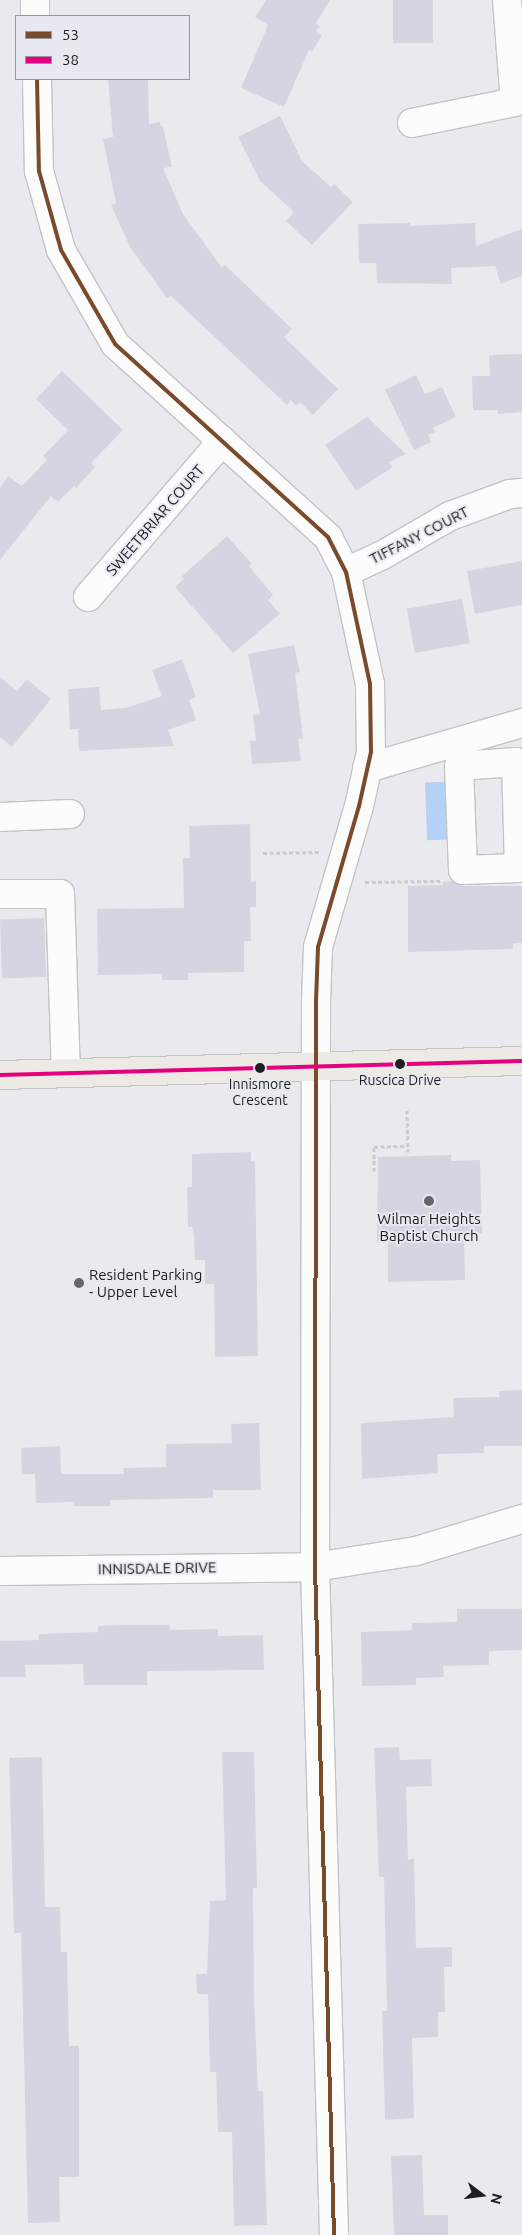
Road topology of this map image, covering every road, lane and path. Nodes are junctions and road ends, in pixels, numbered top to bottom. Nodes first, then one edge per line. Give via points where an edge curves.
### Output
1 (35, 0) edge
2 (507, 0) edge
3 (35, 15) edge
4 (37, 80) edge
5 (412, 123) dead end
6 (222, 441) junction
7 (522, 493) edge
8 (346, 572) junction
9 (88, 597) dead end
10 (518, 724) edge
11 (516, 762) junction
12 (367, 768) junction
13 (70, 814) dead end
14 (0, 818) edge
15 (345, 851) junction
16 (263, 853) dead end
17 (463, 870) junction
18 (336, 882) junction
19 (0, 894) edge
20 (522, 1061) edge
21 (316, 1065) junction
22 (66, 1073) junction
23 (0, 1076) edge
24 (406, 1110) dead end
25 (407, 1146) junction
26 (408, 1152) dead end
27 (374, 1171) dead end
28 (522, 1519) edge
29 (315, 1567) junction
30 (0, 1571) edge
31 (334, 2235) edge

1 - 3 street
2 - 5 street via 515,102
4 - 6 street via 39,171 62,250 115,344
6 - 8 street via 328,537
6 - 9 street, SWEETBRIAR COURT
7 - 8 street, TIFFANY COURT via 510,494 450,516 381,556
8 - 12 street via 370,684
10 - 11 street
10 - 12 street
11 - 17 street via 459,766
11 - 17 street via 519,868
12 - 15 street
13 - 14 street
15 - 16 path
15 - 18 street
17 - 18 path via 455,881
18 - 21 street via 318,947
19 - 22 street via 60,894 66,995
20 - 21 main road
21 - 22 main road
21 - 29 street
22 - 23 main road
24 - 25 path
25 - 26 path
25 - 27 path via 374,1147
28 - 29 street, INNISDALE DRIVE via 416,1551
29 - 30 street, INNISDALE DRIVE
29 - 31 street

